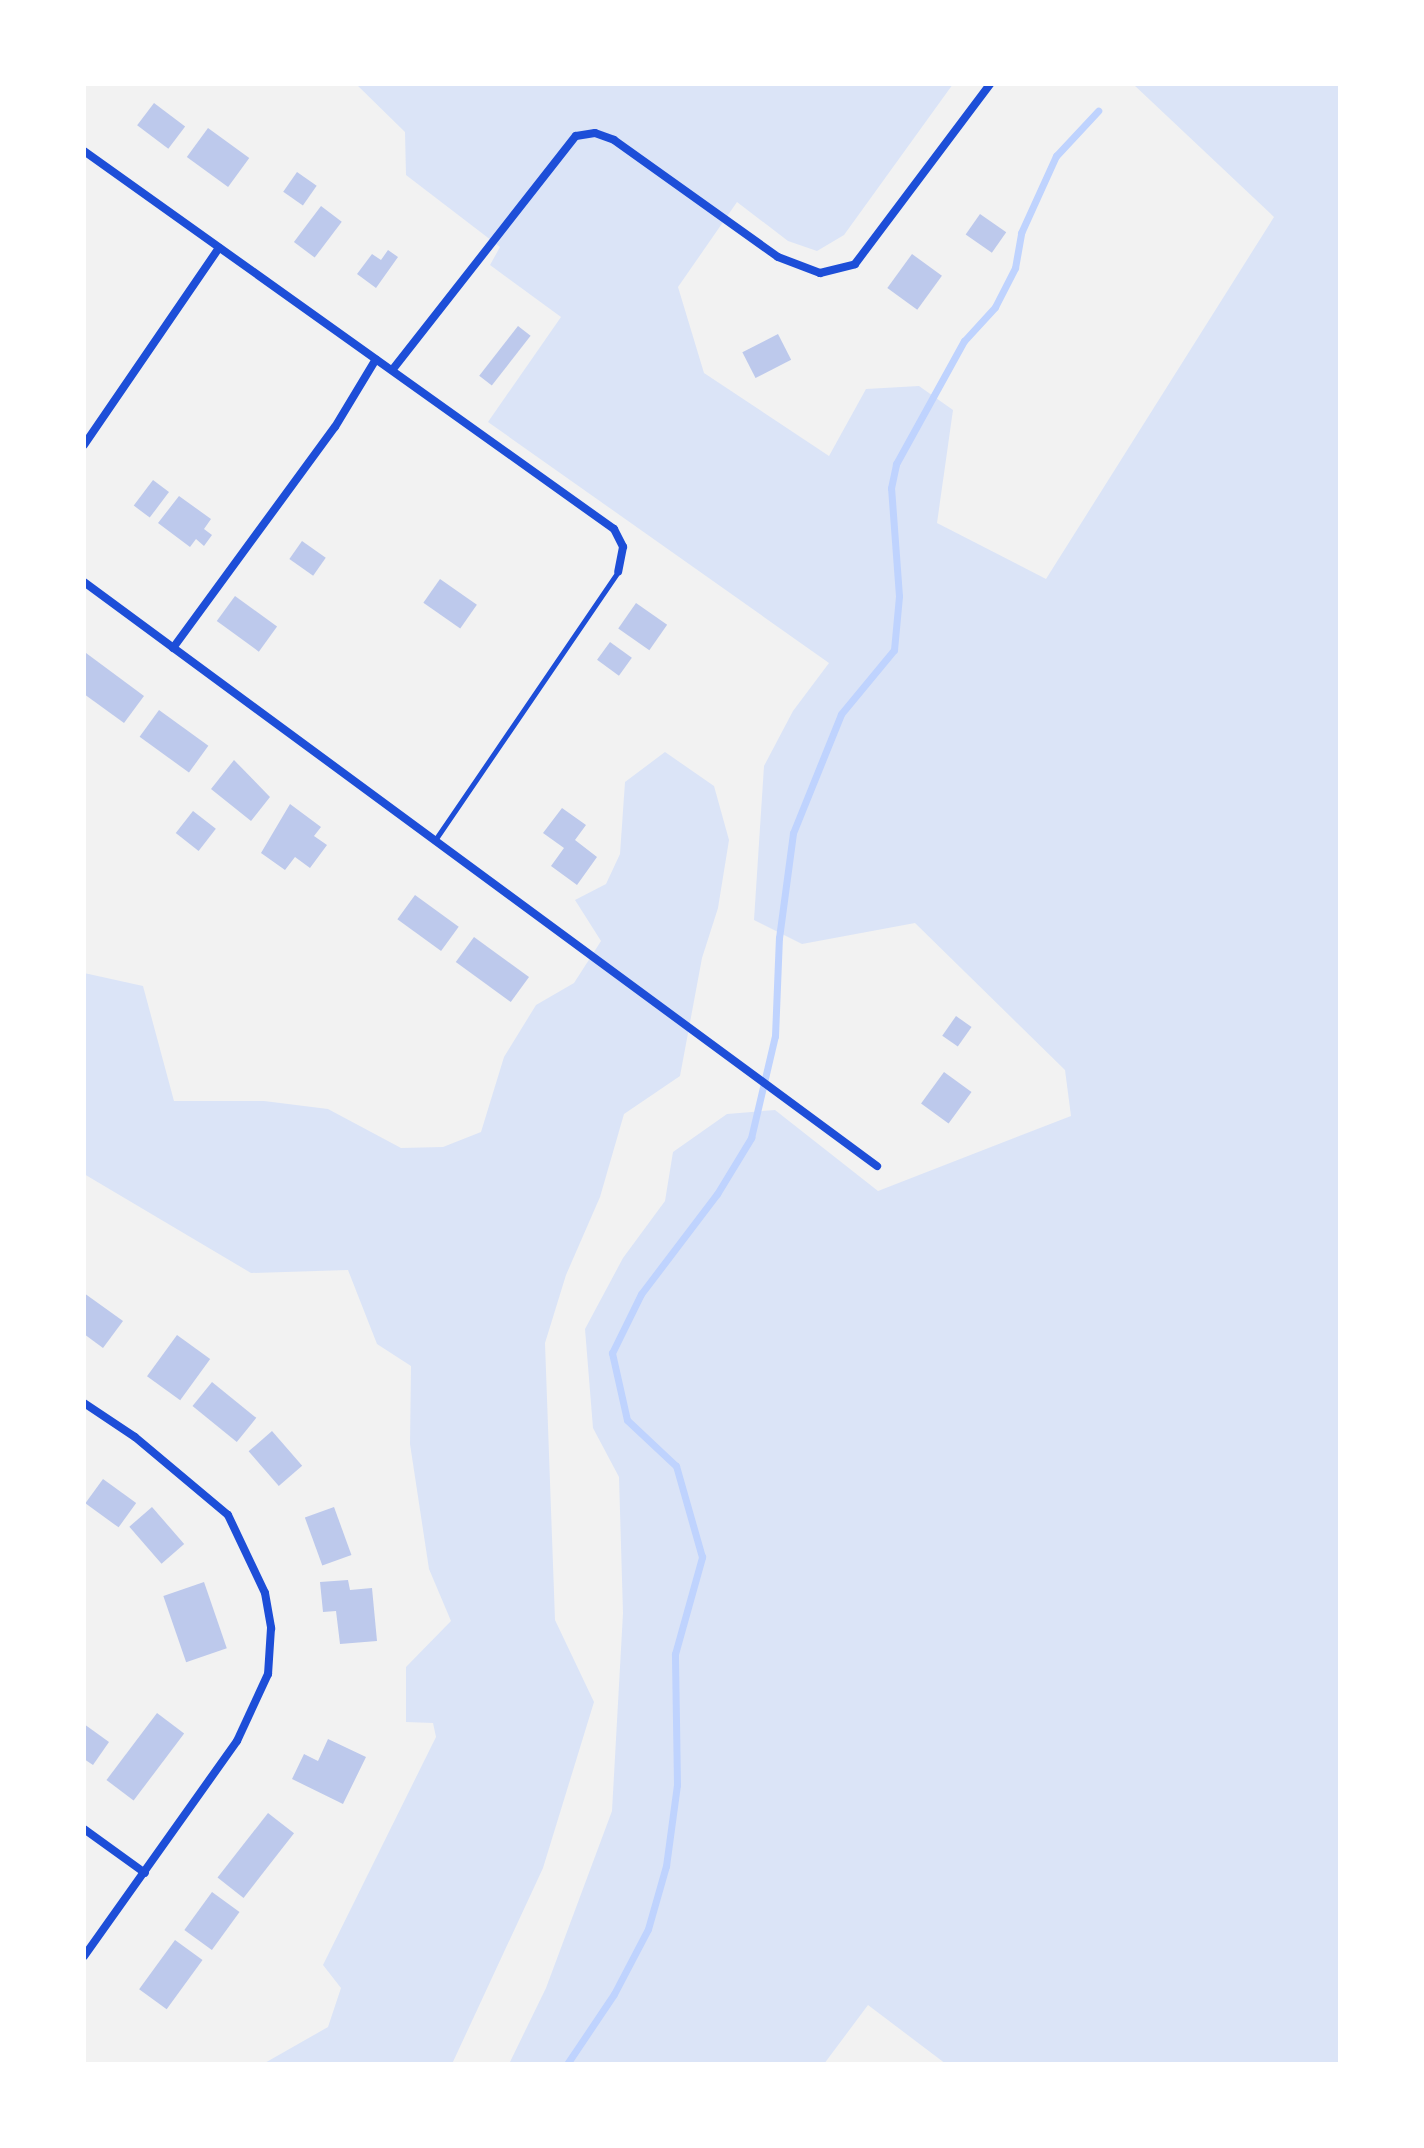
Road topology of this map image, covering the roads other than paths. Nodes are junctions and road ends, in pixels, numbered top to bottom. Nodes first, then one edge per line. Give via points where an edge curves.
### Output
1 (990, 84) edge
2 (84, 151) edge
3 (219, 248) junction
4 (376, 359) junction
5 (393, 369) junction
6 (84, 445) edge
7 (618, 572) joint
8 (84, 582) edge
9 (173, 648) junction
10 (435, 840) junction
11 (877, 1166) dead end
12 (84, 1403) edge
13 (84, 1829) edge
14 (145, 1873) junction
15 (84, 1956) edge

1 - 5 street via 855,264 820,273 778,257 614,140 595,133 576,136
2 - 3 street
3 - 4 street
3 - 6 street
4 - 5 street
4 - 9 street via 335,427
5 - 7 street via 614,529 623,547
7 - 10 lane
8 - 9 street
9 - 10 street
10 - 11 street
12 - 14 street via 146,1446 228,1515 265,1593 271,1628 268,1674 258,1702 199,1799
13 - 14 street
14 - 15 street

